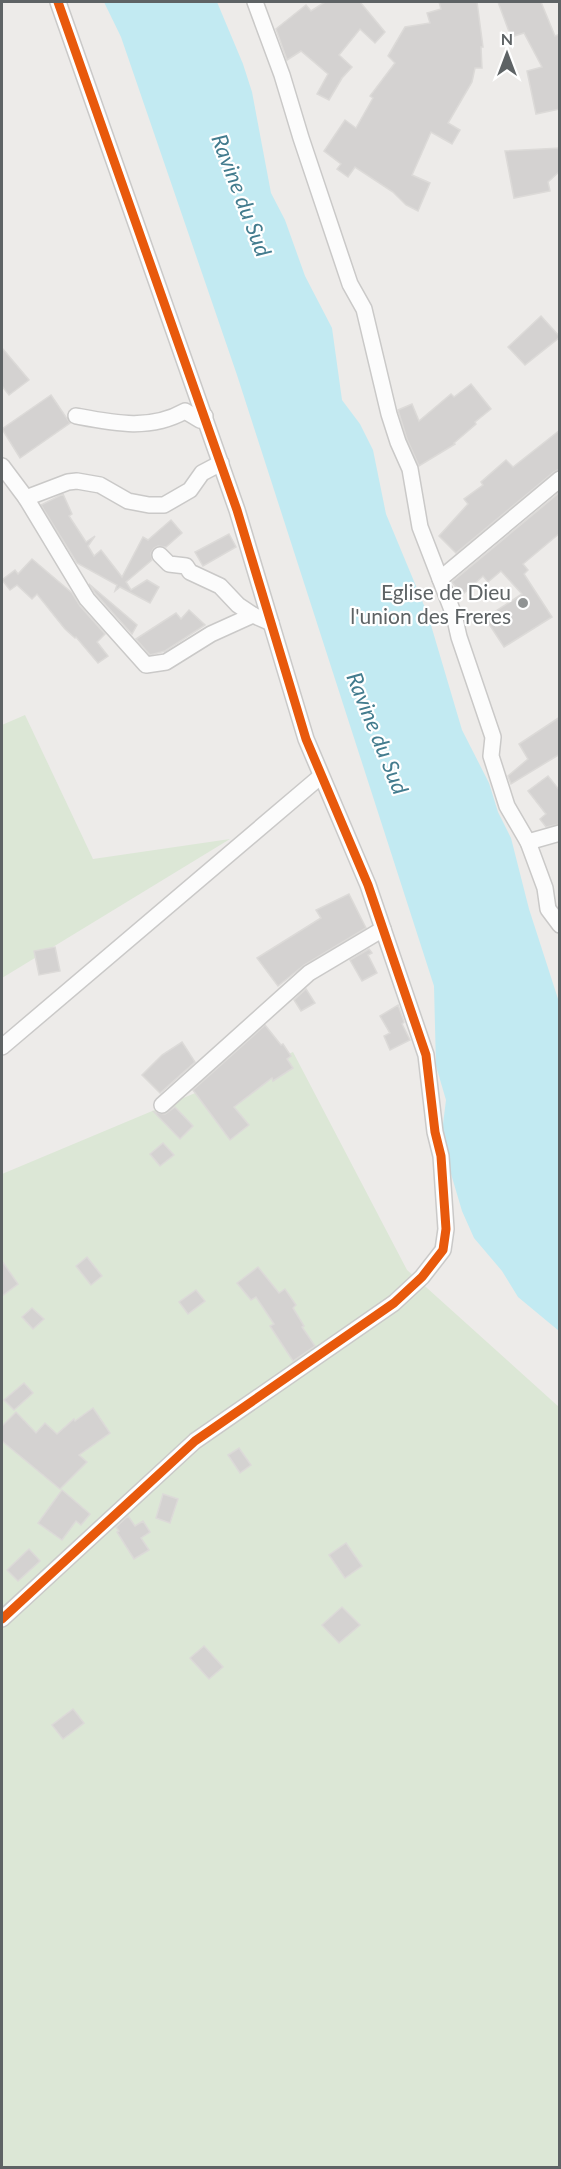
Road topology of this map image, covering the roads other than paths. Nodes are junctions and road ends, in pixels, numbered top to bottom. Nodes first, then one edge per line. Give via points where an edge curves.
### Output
1 (58, 2) edge
2 (255, 2) edge
3 (76, 416) dead end
4 (205, 416) junction
5 (221, 463) junction
6 (2, 466) edge
7 (560, 479) edge
8 (26, 498) junction
9 (237, 510) junction
10 (230, 526) dead end
11 (159, 555) dead end
12 (440, 579) junction
13 (253, 615) junction
14 (271, 624) junction
15 (321, 776) junction
16 (560, 832) edge
17 (528, 842) junction
18 (560, 925) edge
19 (383, 929) junction
20 (2, 1047) edge
21 (162, 1105) dead end
22 (2, 1619) edge

1 - 4 street
2 - 12 street via 350,284 364,309 389,414 410,469 420,527
3 - 4 street via 119,424 148,424 185,411 200,420
4 - 5 street
5 - 8 street via 202,473 189,490 164,505 128,501 100,485 77,481
5 - 9 street
6 - 8 street
7 - 12 street
8 - 13 street via 87,599 146,665 166,662 211,634
9 - 10 street
9 - 14 street
11 - 13 street via 169,564 186,566 190,572 219,586
12 - 17 street via 493,737 491,756 507,806
13 - 14 street
14 - 15 street
15 - 19 street
15 - 20 street
16 - 17 street
17 - 18 street via 545,888 548,909
19 - 21 street via 309,973
19 - 22 street via 426,1055 446,1206 443,1250 394,1303 195,1442

